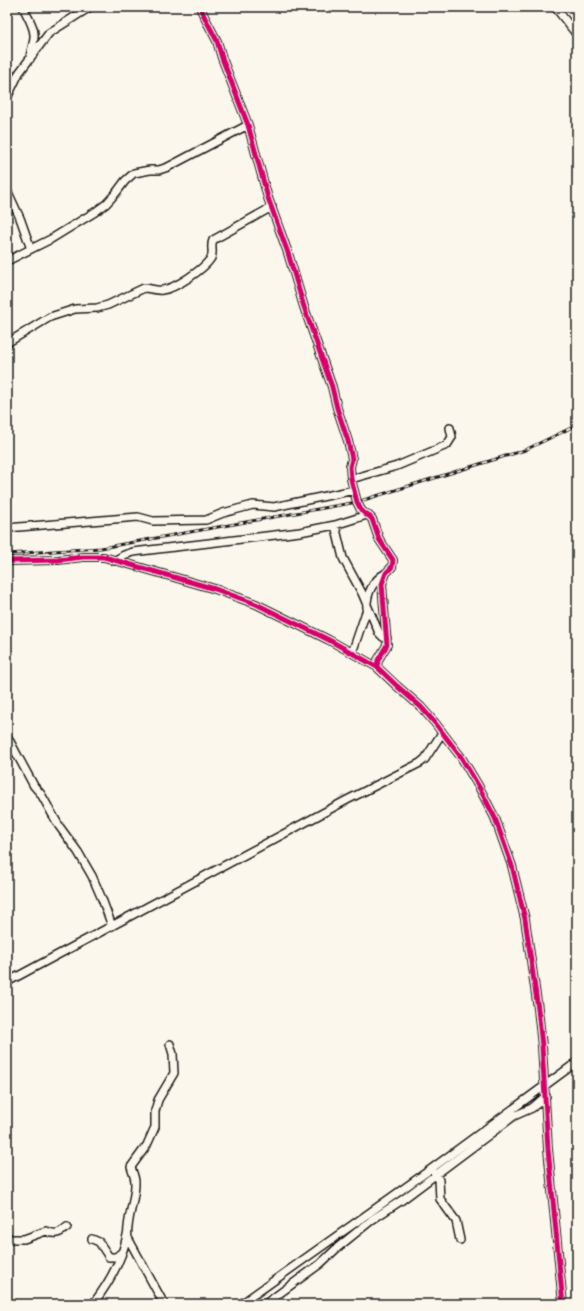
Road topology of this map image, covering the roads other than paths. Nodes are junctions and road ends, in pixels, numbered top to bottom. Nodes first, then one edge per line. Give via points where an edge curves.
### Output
1 (23, 7) edge
2 (90, 7) edge
3 (200, 7) edge
4 (555, 7) edge
5 (577, 35) edge
6 (30, 59) junction
7 (7, 98) edge
8 (248, 125) junction
9 (7, 190) edge
10 (272, 207) junction
11 (31, 249) junction
12 (7, 261) edge
13 (7, 343) edge
14 (450, 428) dead end
15 (351, 479) junction
16 (354, 490) junction
17 (367, 515) junction
18 (335, 525) junction
19 (7, 528) edge
20 (7, 561) edge
21 (114, 561) junction
22 (386, 573) junction
23 (367, 604) junction
24 (387, 638) junction
25 (352, 653) junction
26 (377, 667) junction
27 (442, 733) junction
28 (7, 736) edge
29 (112, 926) junction
30 (7, 982) edge
31 (170, 1044) dead end
32 (577, 1062) edge
33 (545, 1085) junction
34 (546, 1096) junction
35 (433, 1171) junction
36 (67, 1227) dead end
37 (127, 1233) junction
38 (7, 1236) edge
39 (92, 1239) dead end
40 (460, 1240) dead end
41 (134, 1248) junction
42 (124, 1250) junction
43 (93, 1304) edge
44 (164, 1304) edge
45 (241, 1304) edge
46 (265, 1304) edge
47 (563, 1304) edge

1 - 6 street via 34,37
2 - 6 street via 49,33
3 - 8 street via 217,41
4 - 5 street
6 - 7 street
8 - 10 street
8 - 11 street via 168,167 134,173 111,199 95,212
9 - 11 street
10 - 13 street via 212,240 210,259 171,288 159,291 144,288 108,305 64,312 50,317
10 - 15 street via 348,441 352,459
11 - 12 street
14 - 15 street via 452,437 447,445 397,466
15 - 16 street
16 - 17 street via 361,510
16 - 19 street via 274,506 253,505 206,520 153,520 138,517
17 - 18 street
17 - 22 street via 393,560 392,567
18 - 21 street via 300,532 133,552
18 - 23 street via 343,558
20 - 21 street via 83,557
21 - 25 street via 215,589 256,604
22 - 23 street via 374,584
22 - 24 street via 382,589
23 - 24 street via 379,633
23 - 25 street
24 - 26 street via 387,645
25 - 26 street
26 - 27 street via 421,707
27 - 29 street via 420,763
27 - 33 street via 480,787 512,866 528,941
28 - 29 street via 29,778 92,876
29 - 30 street
31 - 37 street via 174,1073 158,1100 155,1127 147,1145 131,1167 136,1181
32 - 33 street
33 - 34 street
33 - 35 street
34 - 35 street via 532,1108 514,1116
34 - 47 street via 548,1149
35 - 40 street via 439,1180 440,1199 456,1221
35 - 45 street
35 - 46 street via 402,1200 373,1219 320,1264
36 - 38 street via 60,1233 46,1231 24,1239 10,1239
37 - 41 street
37 - 42 street
39 - 42 street via 98,1242 108,1257 116,1257
41 - 42 street via 129,1246
41 - 44 street
42 - 43 street via 111,1277

